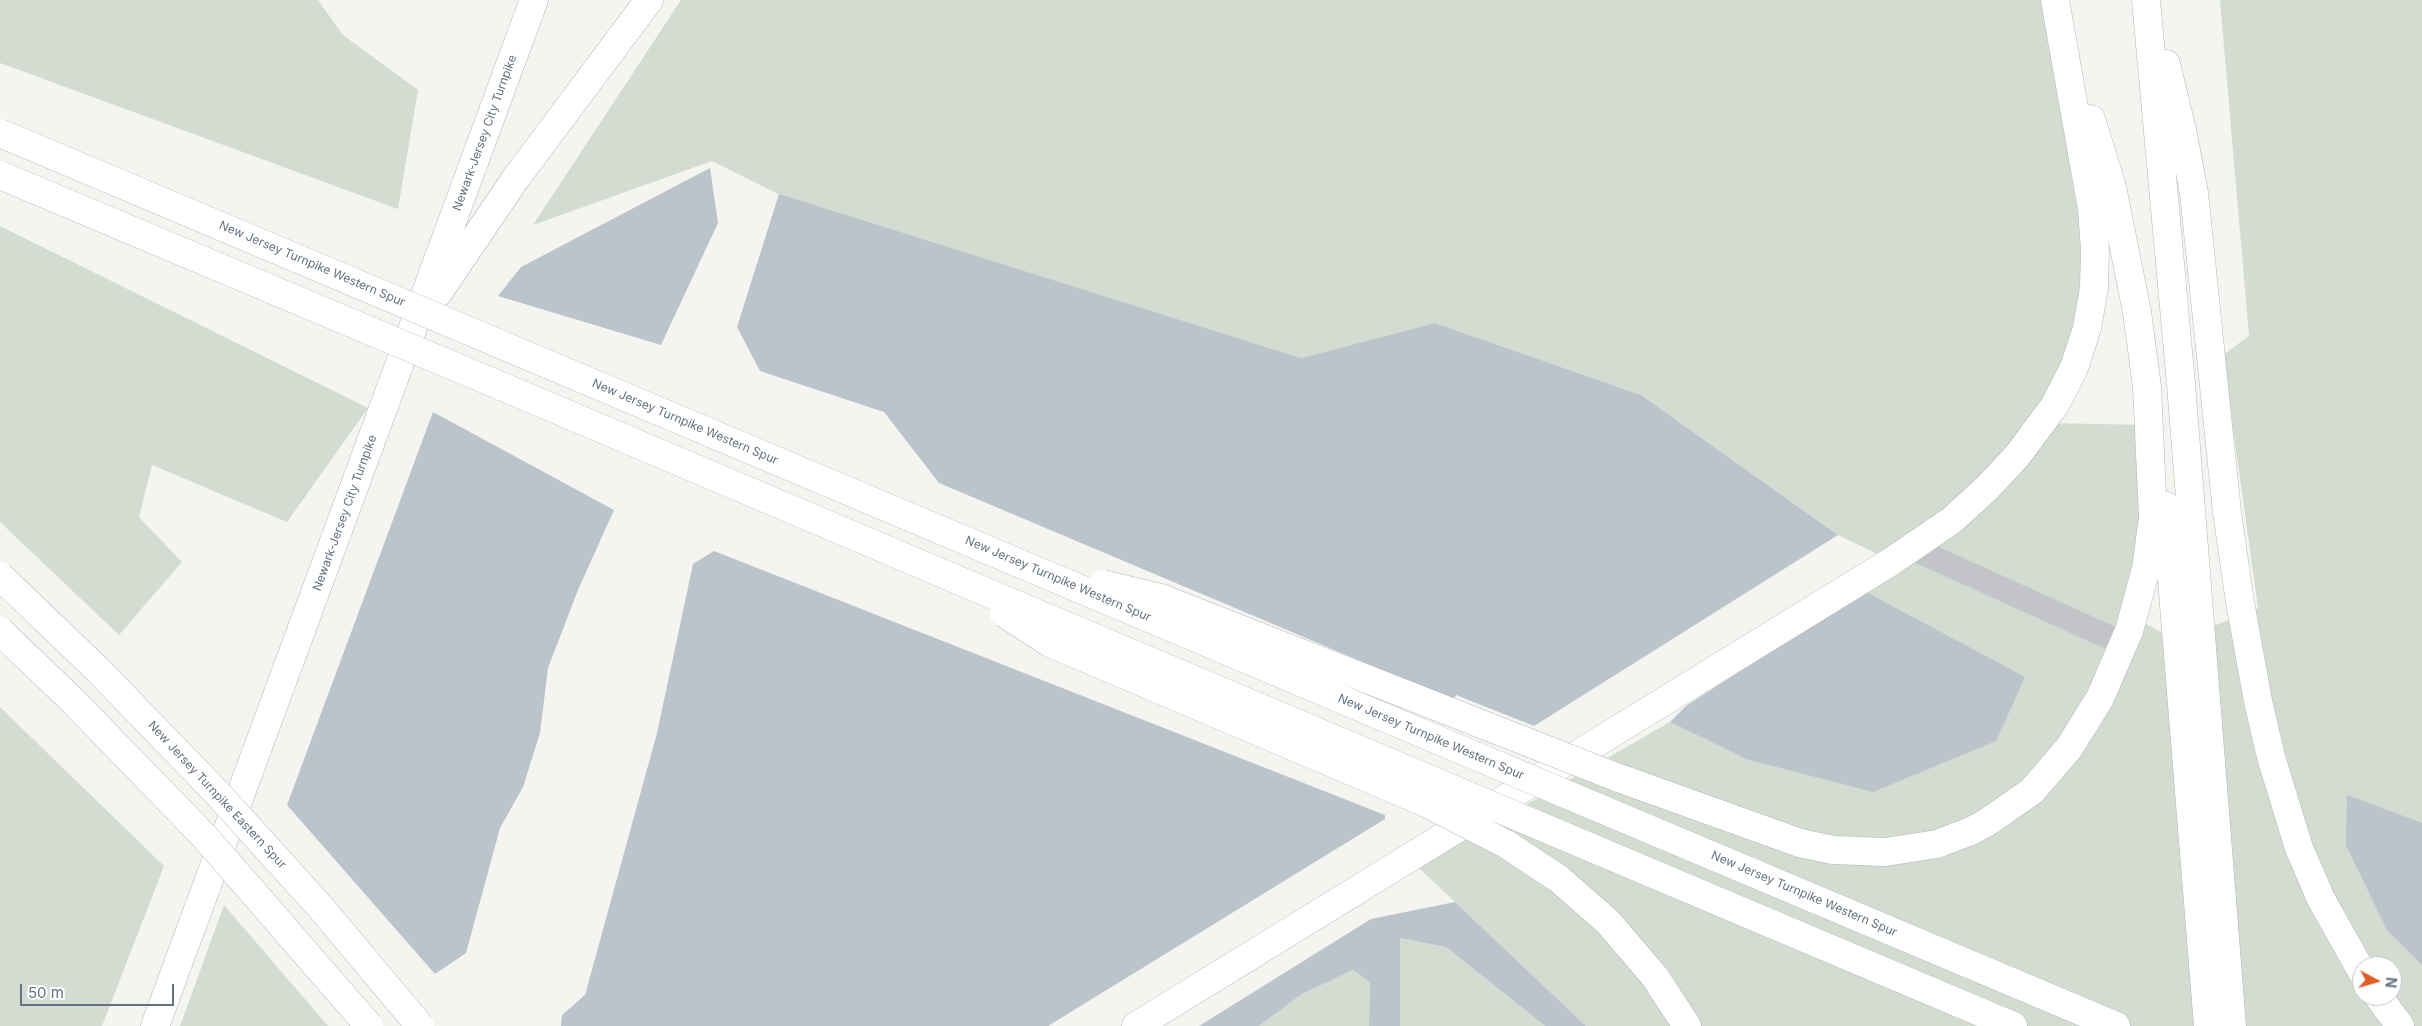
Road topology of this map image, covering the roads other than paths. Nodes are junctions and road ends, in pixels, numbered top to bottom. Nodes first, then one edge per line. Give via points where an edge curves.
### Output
1 (534, 0) edge
2 (649, 0) edge
3 (2146, 0) edge
4 (2151, 0) edge
5 (2058, 12) edge
6 (0, 133) edge
7 (0, 175) edge
8 (413, 329) junction
9 (2147, 387) junction
10 (1912, 548) junction
11 (1019, 563) junction
12 (939, 572) junction
13 (0, 576) edge
14 (0, 630) edge
15 (2124, 644) junction
16 (2353, 956) edge
17 (2385, 1006) edge
18 (155, 1026) edge
19 (369, 1026) edge
20 (420, 1026) edge
21 (1136, 1026) edge
22 (1687, 1026) edge
23 (2013, 1026) edge
24 (2116, 1026) edge
25 (2208, 1026) edge
26 (2232, 1026) edge
27 (2400, 1026) edge

1 - 8 highway, Newark-Jersey City Turnpike
2 - 8 highway via 516,178
3 - 26 highway via 2182,393
4 - 16 highway via 2194,193 2227,512 2263,723 2284,805 2299,848 2321,898
5 - 9 highway via 2114,195 2132,280
5 - 10 highway via 2094,235 2094,288 2081,348 2066,387 2032,439 1970,504
6 - 11 highway, New Jersey Turnpike Western Spur, bridge
7 - 12 highway, bridge
8 - 18 highway, Newark-Jersey City Turnpike
9 - 15 highway via 2153,500 2151,532 2142,586
9 - 25 highway via 2162,457
10 - 15 lane
10 - 21 highway
11 - 15 highway, bridge via 1161,598 1763,832 1818,848 1869,853 1937,844 2002,814 2046,777 2069,748 2091,715
11 - 24 highway, New Jersey Turnpike Western Spur, bridge
12 - 22 highway, bridge via 1050,643 1424,802 1506,844 1559,879 1608,922 1655,977
12 - 23 highway, bridge
13 - 20 highway, New Jersey Turnpike Eastern Spur, bridge via 98,670 218,794 322,909
14 - 19 highway, bridge via 205,838
17 - 27 highway

